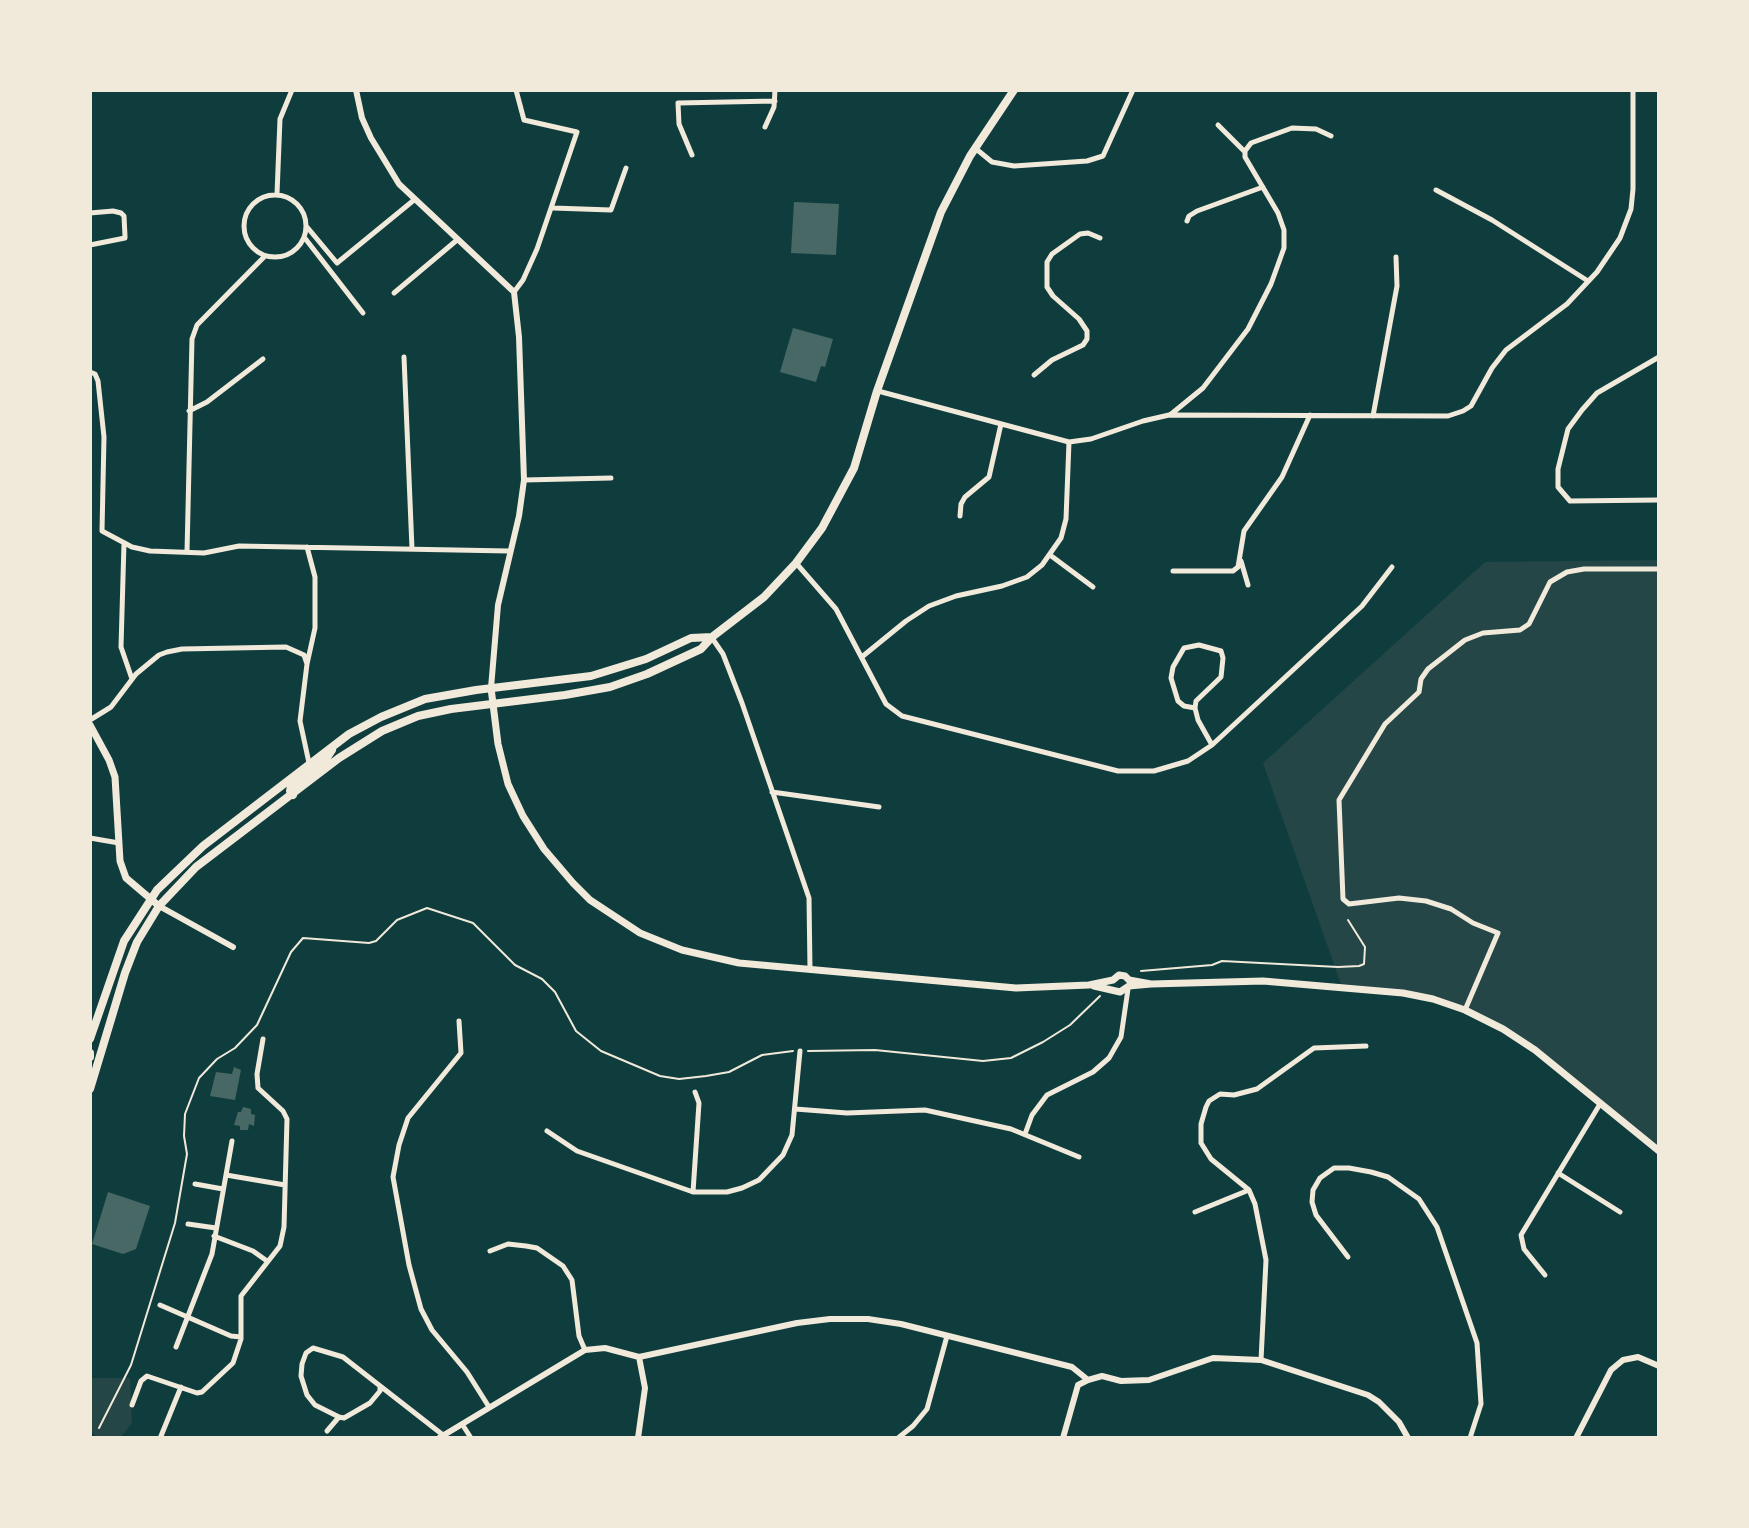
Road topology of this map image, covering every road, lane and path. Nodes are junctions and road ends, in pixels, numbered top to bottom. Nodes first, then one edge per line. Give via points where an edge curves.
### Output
1 (292, 90) edge
2 (356, 90) edge
3 (516, 90) edge
4 (775, 90) edge
5 (1014, 90) edge
6 (1133, 90) edge
7 (1633, 90) edge
8 (775, 101) junction
9 (1218, 125) dead end
10 (765, 127) dead end
11 (1331, 136) dead end
12 (975, 148) junction
13 (1245, 152) junction
14 (692, 155) dead end
15 (626, 168) dead end
16 (1263, 187) junction
17 (1436, 190) dead end
18 (277, 194) junction
19 (414, 200) junction
20 (553, 208) junction
21 (90, 213) edge
22 (1187, 221) dead end
23 (306, 226) junction
24 (304, 237) junction
25 (1100, 238) dead end
26 (457, 240) junction
27 (90, 245) edge
28 (265, 256) junction
29 (1396, 257) dead end
30 (1588, 281) junction
31 (514, 292) junction
32 (394, 293) dead end
33 (363, 313) dead end
34 (404, 357) dead end
35 (1659, 357) edge
36 (263, 359) dead end
37 (93, 373) edge
38 (1034, 375) dead end
39 (877, 391) junction
40 (189, 411) junction
41 (1169, 415) junction
42 (1310, 415) junction
43 (1373, 416) junction
44 (1001, 424) junction
45 (1069, 442) junction
46 (611, 478) dead end
47 (524, 480) junction
48 (1659, 500) edge
49 (960, 516) dead end
50 (124, 543) junction
51 (307, 547) junction
52 (412, 549) junction
53 (509, 551) junction
54 (187, 552) junction
55 (1050, 555) junction
56 (1241, 560) junction
57 (796, 563) junction
58 (1392, 567) dead end
59 (1659, 569) edge
60 (1173, 571) dead end
61 (1248, 585) dead end
62 (1093, 587) dead end
63 (712, 637) junction
64 (863, 656) junction
65 (307, 664) junction
66 (133, 680) junction
67 (491, 688) junction
68 (493, 704) junction
69 (1195, 708) junction
70 (90, 722) edge
71 (337, 743) junction
72 (1212, 745) junction
73 (309, 764) junction
74 (772, 792) junction
75 (293, 795) junction
76 (879, 807) dead end
77 (90, 838) edge
78 (119, 843) junction
79 (150, 899) junction
80 (159, 906) junction
81 (1348, 920) dead end
82 (233, 947) dead end
83 (810, 969) junction
84 (1141, 971) dead end
85 (1113, 980) junction
86 (1089, 985) junction
87 (1128, 985) junction
88 (1116, 991) junction
89 (1101, 995) dead end
90 (1465, 1010) junction
91 (1123, 1014) junction
92 (459, 1021) dead end
93 (90, 1039) edge
94 (263, 1039) dead end
95 (1366, 1046) dead end
96 (800, 1051) junction
97 (90, 1089) edge
98 (695, 1092) dead end
99 (1600, 1104) junction
100 (795, 1109) junction
101 (547, 1131) dead end
102 (1025, 1134) junction
103 (232, 1141) dead end
104 (1659, 1151) edge
105 (1079, 1157) dead end
106 (1558, 1173) junction
107 (226, 1175) junction
108 (195, 1184) dead end
109 (285, 1185) junction
110 (223, 1189) junction
111 (1249, 1190) junction
112 (693, 1192) junction
113 (1195, 1212) dead end
114 (1620, 1212) dead end
115 (188, 1224) dead end
116 (216, 1228) junction
117 (214, 1236) junction
118 (490, 1251) dead end
119 (1348, 1257) dead end
120 (267, 1261) junction
121 (1545, 1275) dead end
122 (160, 1305) dead end
123 (187, 1317) junction
124 (947, 1336) junction
125 (241, 1337) junction
126 (176, 1347) dead end
127 (585, 1350) junction
128 (639, 1357) junction
129 (1261, 1360) junction
130 (1659, 1366) edge
131 (1088, 1380) junction
132 (181, 1387) junction
133 (380, 1387) junction
134 (132, 1405) dead end
135 (489, 1407) junction
136 (339, 1417) junction
137 (462, 1424) junction
138 (99, 1428) dead end
139 (1402, 1430) junction
140 (327, 1431) dead end
141 (161, 1436) dead end
142 (441, 1436) edge
143 (471, 1438) edge
144 (638, 1438) edge
145 (898, 1438) edge
146 (1063, 1438) edge
147 (1398, 1438) edge
148 (1408, 1438) edge
149 (1470, 1438) edge
150 (1576, 1438) edge

1 - 18 street via 280,119
2 - 19 street via 371,138
3 - 20 street via 524,120 577,132
4 - 8 street
5 - 12 main road
6 - 12 street via 1103,156 1014,166 992,162
7 - 30 street via 1631,209 1620,238
8 - 10 street
8 - 14 street via 678,103 679,124
9 - 13 street
11 - 13 street via 1292,128 1251,143
12 - 39 main road via 941,212
13 - 16 street
15 - 20 street via 611,210
16 - 22 street via 1197,211
16 - 41 street via 1284,230 1284,248 1271,284 1221,367
17 - 30 street
18 - 23 street via 295,201
18 - 28 street via 258,199 243,225 249,244
19 - 23 street via 337,263
19 - 26 street
20 - 31 street
21 - 27 street via 121,213 125,236
23 - 24 street
24 - 28 street via 293,252
24 - 33 street
25 - 38 street via 1080,234 1047,262 1047,287 1079,319 1087,339
26 - 31 street
26 - 32 street
28 - 40 street via 197,325
29 - 43 street via 1397,286
30 - 43 street via 1567,304 1506,350 1471,406 1448,416
31 - 47 street
34 - 52 street
35 - 48 street via 1597,393 1582,410 1568,429 1558,487 1570,501
36 - 40 street
37 - 50 street via 104,437 102,531
39 - 44 street
39 - 57 main road via 854,468
40 - 54 street
41 - 42 street
41 - 45 street
42 - 43 street
42 - 56 street via 1282,477 1244,531
44 - 45 street
44 - 49 street via 989,477 965,497
45 - 55 street via 1066,519
46 - 47 street
47 - 53 street
50 - 54 street via 150,551
50 - 66 street via 121,647
51 - 52 street
51 - 54 street
51 - 65 street via 315,577 315,628
52 - 53 street
53 - 67 street
55 - 62 street
55 - 64 street via 1027,577 929,606
56 - 60 street via 1233,571
56 - 61 street
57 - 63 main road via 764,597
57 - 64 street via 836,609
58 - 72 street via 1362,606
59 - 90 street via 1567,572 1550,582 1529,624 1520,630 1465,640 1428,669 1419,692 1385,724 1339,800 1343,899 1349,904 1399,898 1426,901 1498,933
63 - 67 main road via 691,638 591,676
63 - 68 main road via 671,664 610,687
63 - 74 street via 729,668
64 - 72 street via 886,704 908,718 1118,771 1154,771 1188,761
65 - 66 street via 304,655 286,647 182,649 159,655
65 - 73 street via 300,721
66 - 70 street
67 - 68 main road
67 - 71 main road via 439,696 381,717
68 - 75 main road via 439,711 396,724 339,758
68 - 83 main road via 508,784 523,816 544,849 590,900 640,933 682,950 739,963
69 - 69 street via 1221,677 1223,658 1221,651 1199,645 1184,648 1171,678 1178,701
69 - 72 street
70 - 78 main road via 115,777
71 - 73 main road
71 - 75 main road via 326,759 291,786
73 - 79 main road via 203,846
74 - 76 street
74 - 83 street via 809,898
75 - 80 main road via 196,867
77 - 78 street
78 - 79 main road via 126,878
79 - 80 main road
79 - 93 main road via 124,941
80 - 82 street
80 - 97 main road via 130,960
81 - 84 path via 1365,947 1364,964 1359,966 1222,961
83 - 86 main road via 1016,988
85 - 86 main road
85 - 87 main road via 1122,975
85 - 88 main road
86 - 88 main road
87 - 88 main road
87 - 90 main road via 1263,981 1403,993
87 - 91 street
88 - 91 street
89 - 96 path via 1070,1025 1011,1058
90 - 99 main road via 1535,1050
91 - 102 street via 1121,1037 1109,1058 1047,1095
92 - 135 street via 461,1053 408,1118 393,1177 421,1309
94 - 109 street via 258,1088 287,1119
95 - 111 street via 1314,1048 1257,1089 1220,1094 1209,1101 1201,1143 1211,1159
96 - 100 street
96 - 138 path via 762,1055 729,1072 679,1079 660,1076 601,1051 576,1031 555,992 515,965 473,923 427,908 397,920 369,943 303,938 291,952 257,1025 199,1078 185,1114 187,1154 175,1223 131,1365
98 - 112 street via 699,1103
99 - 104 main road
99 - 106 street
100 - 102 street via 925,1110
100 - 112 street via 783,1155 759,1180 727,1192
101 - 112 street via 577,1151
102 - 105 street
103 - 107 street
106 - 114 street
106 - 121 street via 1521,1235 1524,1249
107 - 109 street
107 - 110 street
108 - 110 street
109 - 120 street via 280,1246
110 - 116 street
111 - 113 street
111 - 129 street via 1266,1260
115 - 116 street
116 - 117 street
117 - 120 street
117 - 123 street
118 - 127 street via 508,1244 537,1248 563,1266 572,1280
119 - 149 street via 1316,1215 1313,1190 1320,1178 1334,1168 1371,1172 1419,1199 1437,1227 1477,1343 1481,1404
120 - 125 street via 241,1296
122 - 123 street
123 - 125 street
123 - 126 street
124 - 128 street via 868,1319 830,1319
124 - 131 street via 1072,1367
124 - 145 street via 927,1409
125 - 132 street via 233,1363 202,1392
127 - 128 street via 605,1348
127 - 135 street
128 - 144 street via 645,1388
129 - 131 street via 1213,1358 1138,1382 1102,1376
129 - 139 street via 1368,1395
130 - 150 street via 1638,1357 1611,1370
131 - 146 street via 1078,1385
132 - 134 street via 147,1376
132 - 141 street
133 - 136 street via 370,1403
133 - 136 street via 343,1357 313,1348 306,1353 301,1376 307,1395
133 - 142 street
135 - 137 street
136 - 140 street
137 - 142 street
137 - 143 street
139 - 147 street
139 - 148 street

